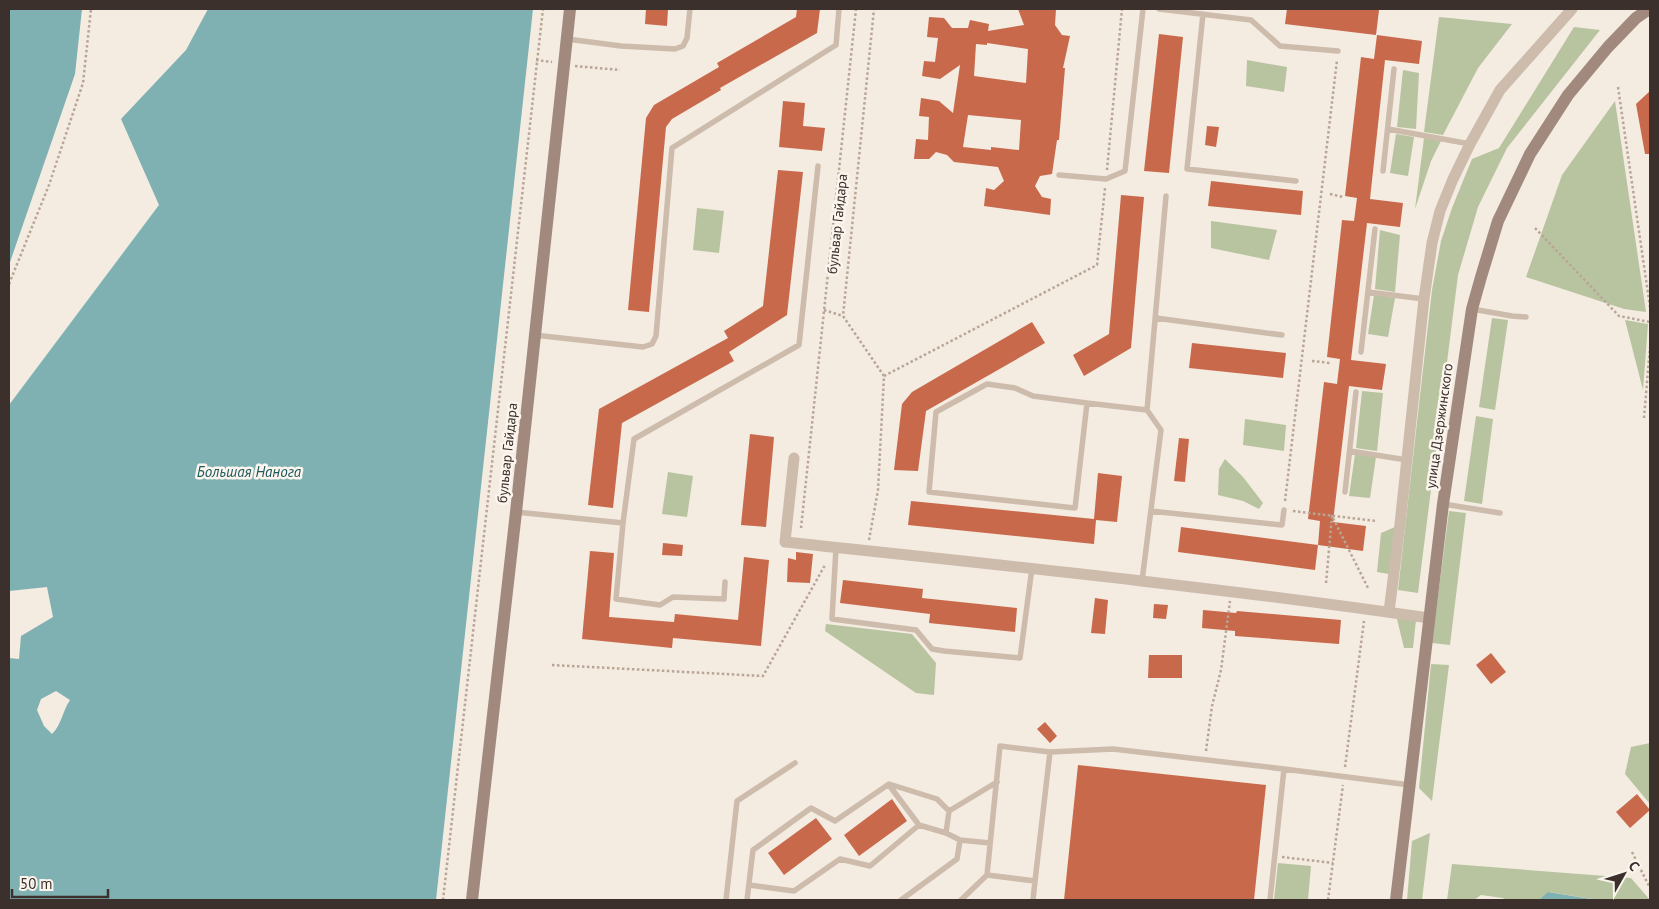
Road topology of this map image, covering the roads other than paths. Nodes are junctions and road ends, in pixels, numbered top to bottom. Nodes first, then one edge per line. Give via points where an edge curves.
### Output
1 (570, 9) edge
2 (690, 9) edge
3 (839, 9) edge
4 (1143, 9) edge
5 (1159, 9) edge
6 (1572, 9) edge
7 (1649, 9) edge
8 (1203, 14) junction
9 (567, 39) junction
10 (1338, 51) road end
11 (1394, 69) dead end
12 (1388, 129) junction
13 (1470, 144) junction
14 (818, 166) dead end
15 (1383, 170) dead end
16 (1059, 176) dead end
17 (1296, 180) dead end
18 (1166, 196) dead end
19 (1375, 229) dead end
20 (1368, 292) junction
21 (1424, 299) junction
22 (1472, 308) junction
23 (1526, 316) dead end
24 (1156, 318) junction
25 (534, 335) junction
26 (1282, 335) dead end
27 (1361, 352) dead end
28 (1356, 392) dead end
29 (1086, 403) junction
30 (1147, 410) junction
31 (1350, 451) junction
32 (794, 458) dead end
33 (1407, 460) junction
34 (1345, 492) dead end
35 (1443, 504) junction
36 (1284, 510) road end
37 (516, 512) junction
38 (1150, 512) junction
39 (1500, 513) dead end
40 (623, 523) junction
41 (836, 548) junction
42 (1032, 568) junction
43 (1142, 580) junction
44 (725, 582) dead end
45 (1389, 612) junction
46 (1429, 618) junction
47 (1050, 752) junction
48 (795, 763) dead end
49 (1284, 769) junction
50 (997, 782) junction
51 (889, 784) junction
52 (1410, 785) junction
53 (949, 811) junction
54 (919, 825) junction
55 (946, 834) junction
56 (960, 840) junction
57 (990, 843) junction
58 (987, 875) junction
59 (1035, 881) junction
60 (749, 885) junction
61 (472, 900) edge
62 (726, 900) edge
63 (747, 900) edge
64 (901, 900) edge
65 (961, 900) edge
66 (1033, 900) edge
67 (1270, 900) edge
68 (1396, 900) edge

1 - 9 street, бульвар Гайдара
2 - 9 lane via 687,38 683,46 675,49
3 - 25 lane via 836,45 672,148 656,336 652,344 643,347
4 - 16 lane via 1125,171 1106,179
5 - 8 lane
6 - 13 street via 1500,90
7 - 22 street, улица Дзержинского via 1608,47 1568,95 1530,154 1498,221
8 - 10 lane via 1251,20 1280,46
8 - 17 lane via 1187,169
9 - 25 street, бульвар Гайдара
11 - 12 lane
12 - 13 lane
12 - 15 lane
13 - 21 street via 1440,211
14 - 40 lane via 799,346 634,439
18 - 24 lane
19 - 20 lane
20 - 21 lane
20 - 27 lane
21 - 33 street
22 - 23 lane
22 - 35 street, улица Дзержинского
24 - 26 lane
24 - 30 lane
25 - 37 street, бульвар Гайдара
28 - 31 lane
29 - 29 lane via 1033,396 1015,388 987,384 936,412 929,492 1076,508
29 - 30 lane
30 - 38 lane via 1161,430
31 - 33 lane
31 - 34 lane
32 - 41 street via 785,542
33 - 45 street
35 - 39 lane
35 - 46 street, улица Дзержинского
36 - 38 lane via 1282,525
37 - 40 lane
37 - 61 street, бульвар Гайдара
38 - 43 lane
40 - 44 lane via 616,599 660,605 673,597 724,600
41 - 42 street
41 - 42 lane via 832,619 916,630 932,649 954,652 1020,658
42 - 43 street
43 - 45 street
45 - 46 street
46 - 52 street, улица Дзержинского
47 - 49 lane via 1113,750
47 - 50 lane via 1000,746
47 - 59 lane
48 - 62 lane via 737,801
49 - 52 lane
49 - 67 lane
50 - 53 lane
50 - 57 lane
51 - 53 lane via 937,799
51 - 54 lane
51 - 60 lane via 835,820 811,808 753,850
52 - 68 street, улица Дзержинского
53 - 55 lane
54 - 55 lane
54 - 60 lane via 870,866 840,860 794,891
55 - 56 lane
56 - 57 lane
56 - 64 lane via 957,859
57 - 58 lane
58 - 59 lane
58 - 65 lane
59 - 66 lane
60 - 63 lane

